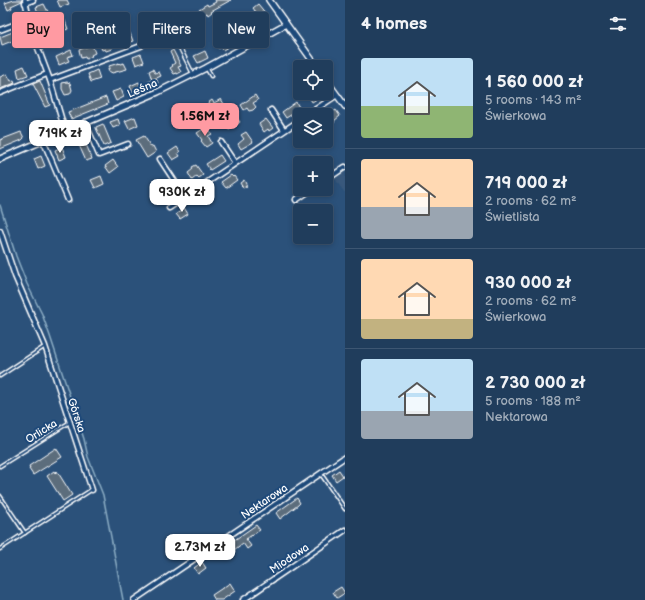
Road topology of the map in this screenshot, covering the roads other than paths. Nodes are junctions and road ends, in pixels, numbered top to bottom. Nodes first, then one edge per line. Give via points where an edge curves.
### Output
1 (33, 0) edge
2 (269, 0) edge
3 (25, 2) edge
4 (27, 12) edge
5 (286, 24) junction
6 (12, 25) edge
7 (0, 30) edge
8 (138, 47) edge
9 (38, 48) edge
10 (180, 48) edge
11 (241, 49) joint
12 (312, 60) edge
13 (206, 68) junction
14 (47, 74) junction
15 (194, 75) junction
16 (211, 76) dead end
17 (50, 80) junction
18 (333, 90) edge
19 (0, 93) edge
20 (337, 95) junction
21 (345, 106) edge
22 (318, 108) edge
23 (271, 110) dead end
24 (85, 122) junction
25 (293, 124) edge
26 (284, 130) junction
27 (65, 131) junction
28 (43, 140) junction
29 (221, 142) dead end
30 (128, 144) dead end
31 (0, 159) edge
32 (160, 159) dead end
33 (235, 163) junction
34 (345, 167) edge
35 (333, 175) edge
36 (302, 196) edge
37 (185, 197) junction
38 (68, 200) dead end
39 (296, 200) dead end
40 (169, 208) dead end
41 (0, 231) edge
42 (46, 346) junction
43 (0, 376) edge
44 (70, 422) junction
45 (345, 458) edge
46 (0, 466) edge
47 (321, 474) junction
48 (92, 490) joint
49 (0, 496) edge
50 (345, 509) edge
51 (345, 530) edge
52 (25, 533) junction
53 (0, 549) edge
54 (134, 600) edge
55 (243, 600) edge

1 - 3 street
2 - 5 street
3 - 4 street
5 - 11 street, Leśna
5 - 12 street
6 - 7 street
8 - 17 street
9 - 14 street
10 - 15 lane
11 - 13 street, Leśna
13 - 15 street, Leśna
13 - 16 lane
14 - 17 street
14 - 19 street
15 - 24 street, Leśna
17 - 27 street
18 - 20 street
20 - 21 street
20 - 22 street
23 - 26 street
24 - 27 street, Leśna
24 - 30 street via 98,155
25 - 26 street
26 - 33 street
27 - 28 street, Leśna
28 - 31 street, Leśna
28 - 38 street
29 - 33 street
32 - 37 street
33 - 37 street
34 - 35 street
36 - 39 street
37 - 40 street
41 - 42 street, Górska via 15,276
42 - 43 lane
42 - 44 street, Górska
44 - 46 lane, Orlicka
44 - 48 street, Górska
45 - 47 street, Nektarowa
47 - 50 lane
47 - 54 street, Nektarowa
48 - 52 lane
49 - 52 lane
51 - 55 street, Miodowa
52 - 53 lane

